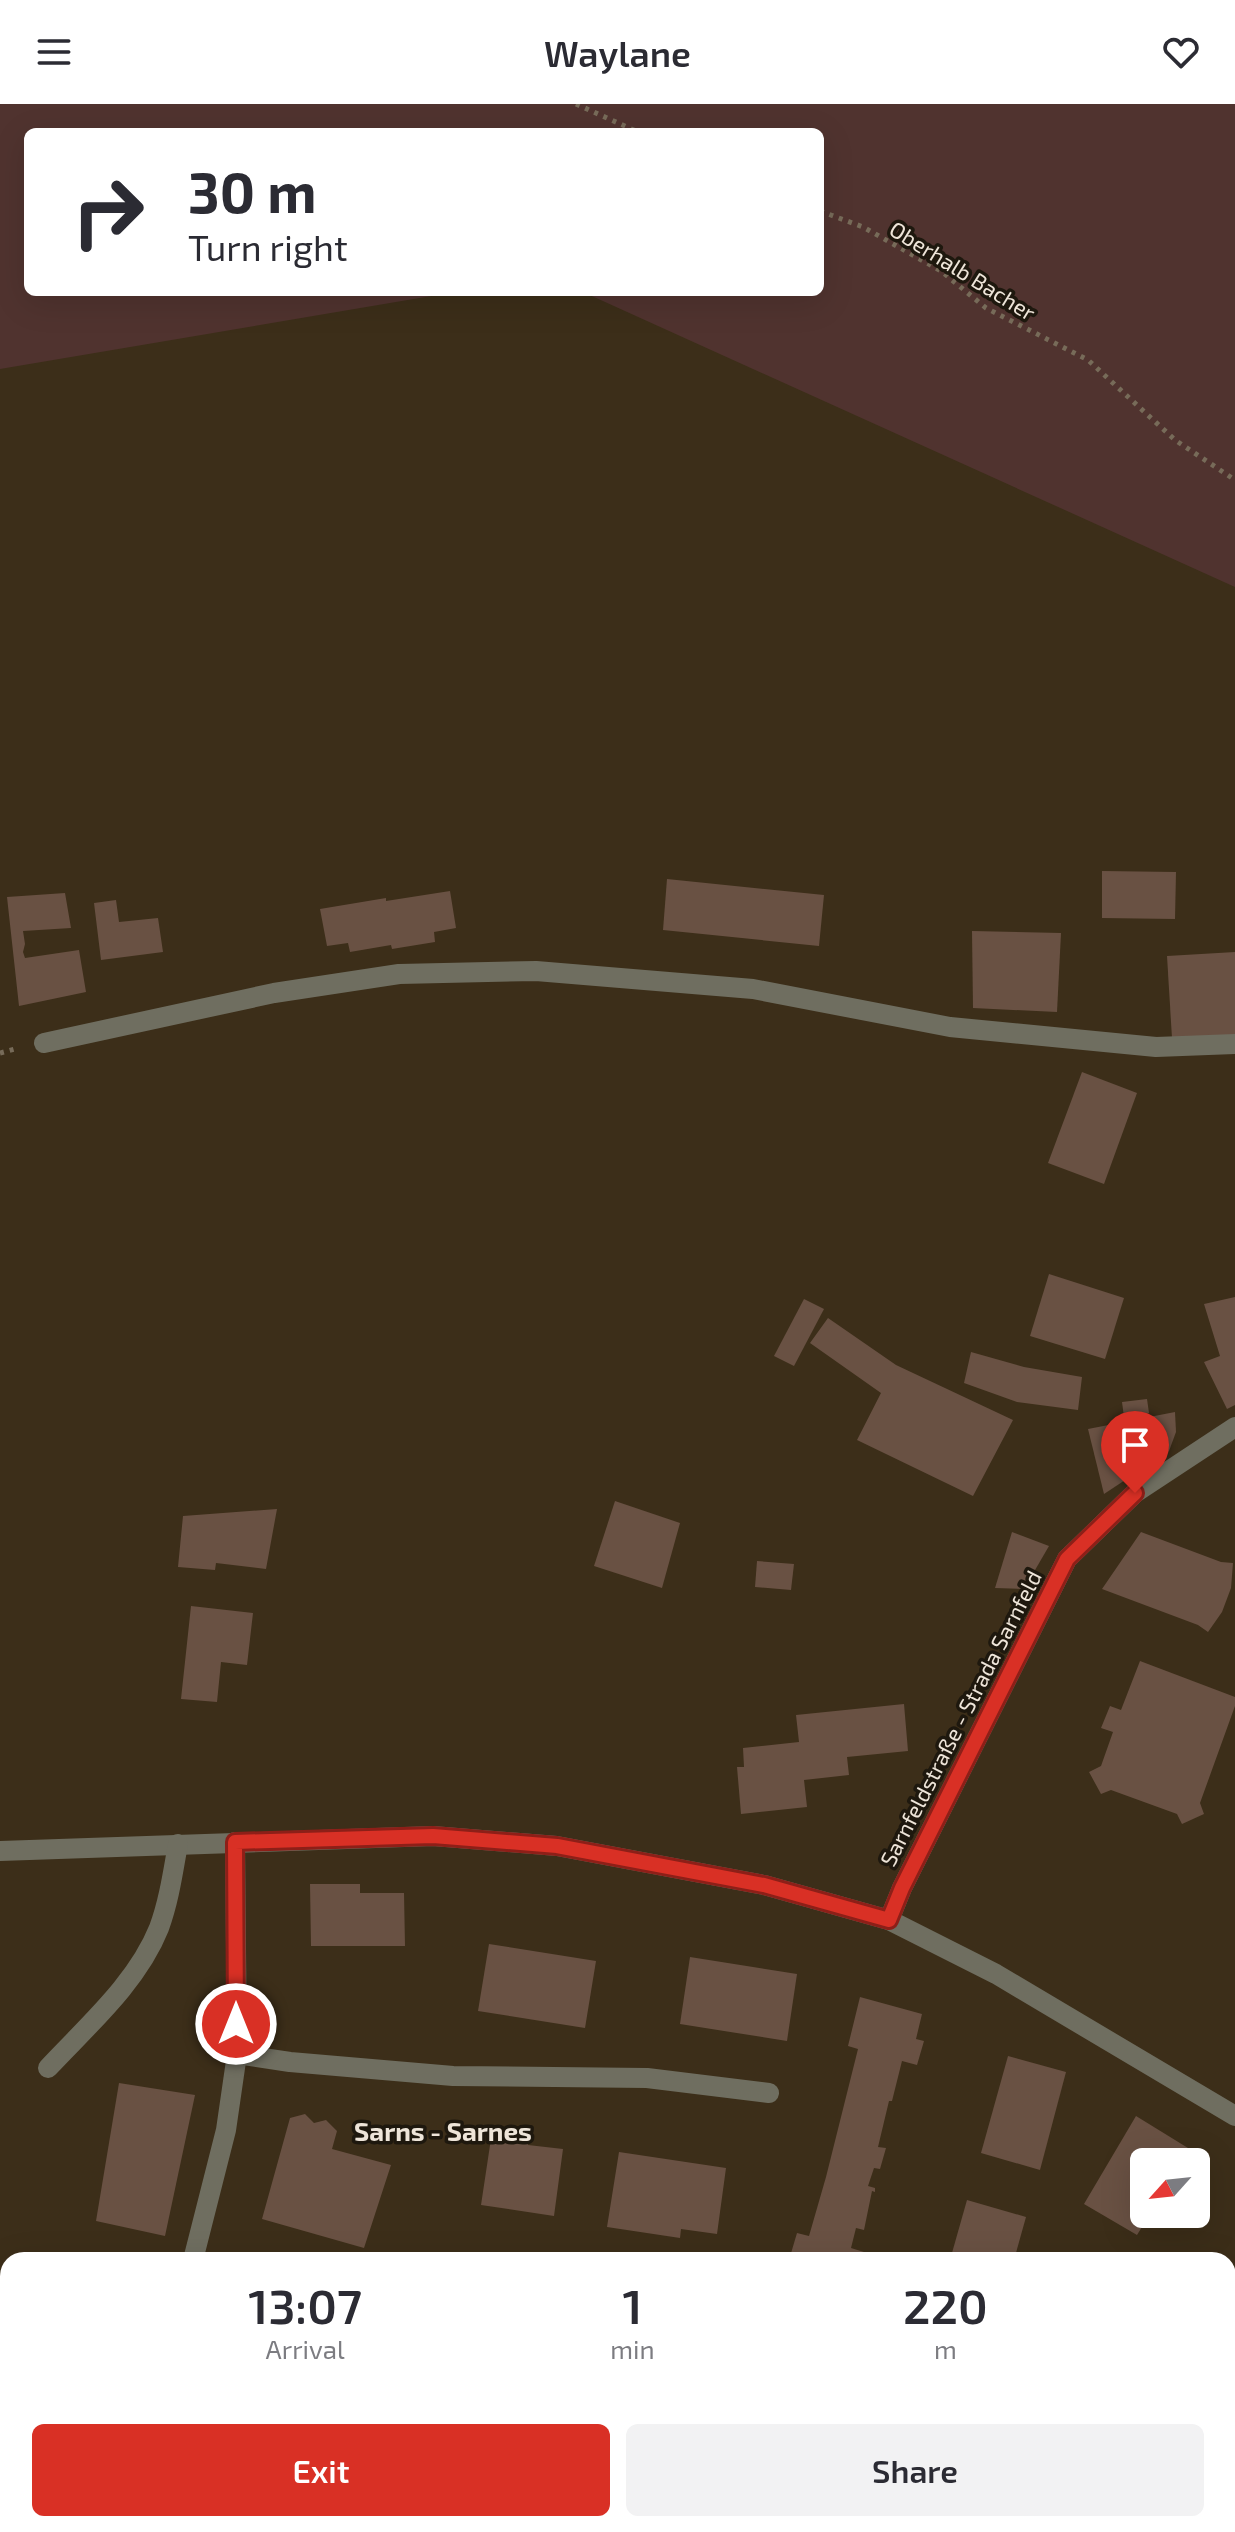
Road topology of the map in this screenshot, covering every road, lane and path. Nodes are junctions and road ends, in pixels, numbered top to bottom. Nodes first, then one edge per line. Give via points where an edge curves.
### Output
1 (576, 104) edge
2 (629, 128) edge
3 (824, 212) edge
4 (1235, 480) edge
5 (44, 1043) dead end
6 (1235, 1044) edge
7 (1235, 1427) edge
8 (235, 1842) junction
9 (178, 1844) junction
10 (0, 1851) edge
11 (889, 1920) junction
12 (237, 2054) junction
13 (48, 2068) dead end
14 (769, 2093) dead end
15 (1235, 2116) edge
16 (195, 2252) edge

1 - 2 path
3 - 4 path, Oberhalb Bacher via 863,227 941,271 986,308 1088,360 1175,440
5 - 6 street via 274,993 399,974 536,971 753,989 950,1027 1156,1047
7 - 11 street, Sarnfeldstraße - Strada Sarnfeld via 1135,1493 1067,1559
8 - 9 street
8 - 11 street via 433,1836 557,1846 764,1885
8 - 12 street
9 - 10 street
9 - 13 street via 158,1930 130,1978
11 - 15 street via 996,1974
12 - 14 street via 453,2076 647,2078
12 - 16 street via 226,2130

